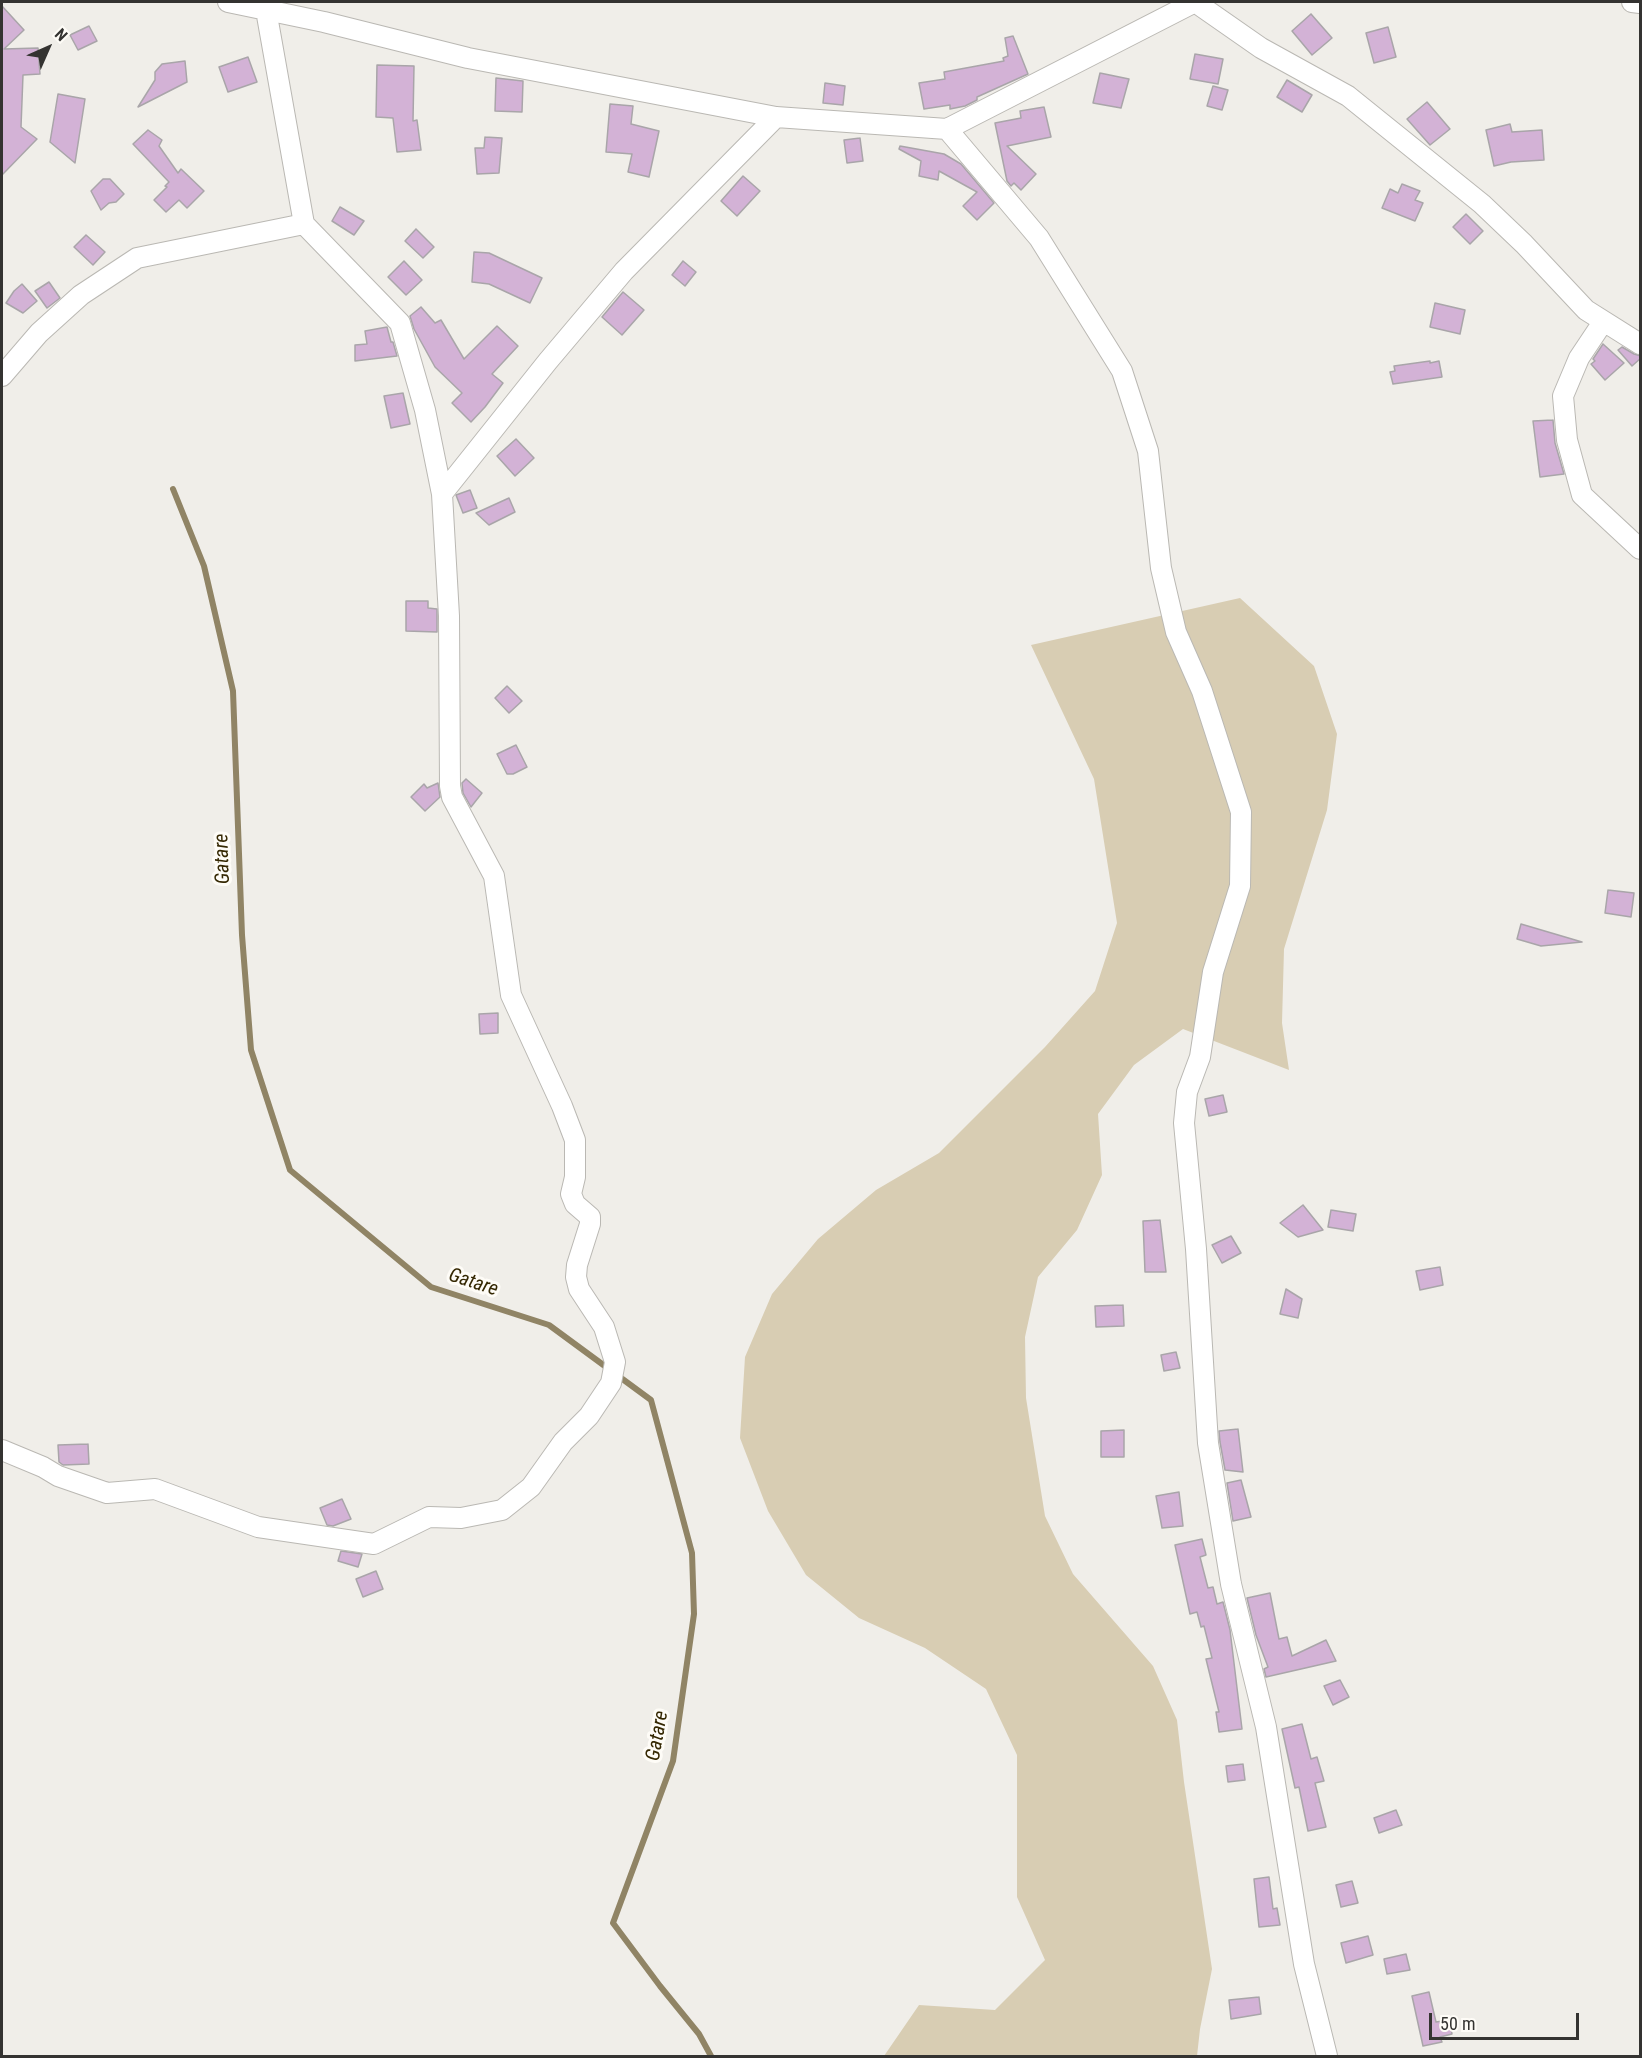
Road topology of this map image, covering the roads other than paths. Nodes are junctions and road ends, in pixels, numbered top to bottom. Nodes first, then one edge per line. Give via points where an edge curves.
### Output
1 (228, 2) edge
2 (1195, 2) edge
3 (1632, 2) edge
4 (1641, 3) edge
5 (266, 10) junction
6 (776, 117) junction
7 (947, 129) junction
8 (304, 224) junction
9 (1604, 322) junction
10 (1641, 344) edge
11 (2, 376) edge
12 (442, 494) junction
13 (1641, 549) edge
14 (2, 1450) edge
15 (1327, 2056) edge

1 - 5 street
2 - 7 street
2 - 9 street via 1261,48 1348,96 1482,204 1586,310
3 - 4 street
5 - 6 street via 468,58
5 - 8 street
6 - 7 street
6 - 12 street via 624,271
7 - 15 street via 1039,238 1122,371 1148,451 1161,568 1176,632 1202,691 1241,812 1240,886 1213,972 1200,1057 1187,1092 1184,1123 1208,1443 1231,1584 1266,1727 1304,1964
8 - 11 street via 137,258 81,295 39,333
8 - 12 street via 400,323 425,410
9 - 10 street
9 - 13 street via 1579,358 1563,396 1567,440 1582,495
12 - 14 street via 452,797 494,876 511,995 575,1140 571,1194 575,1204 590,1217 576,1277 579,1289 604,1327 615,1362 610,1383 589,1416 563,1442 531,1487 502,1510 461,1518 429,1517 374,1544 258,1527 155,1489 107,1493

